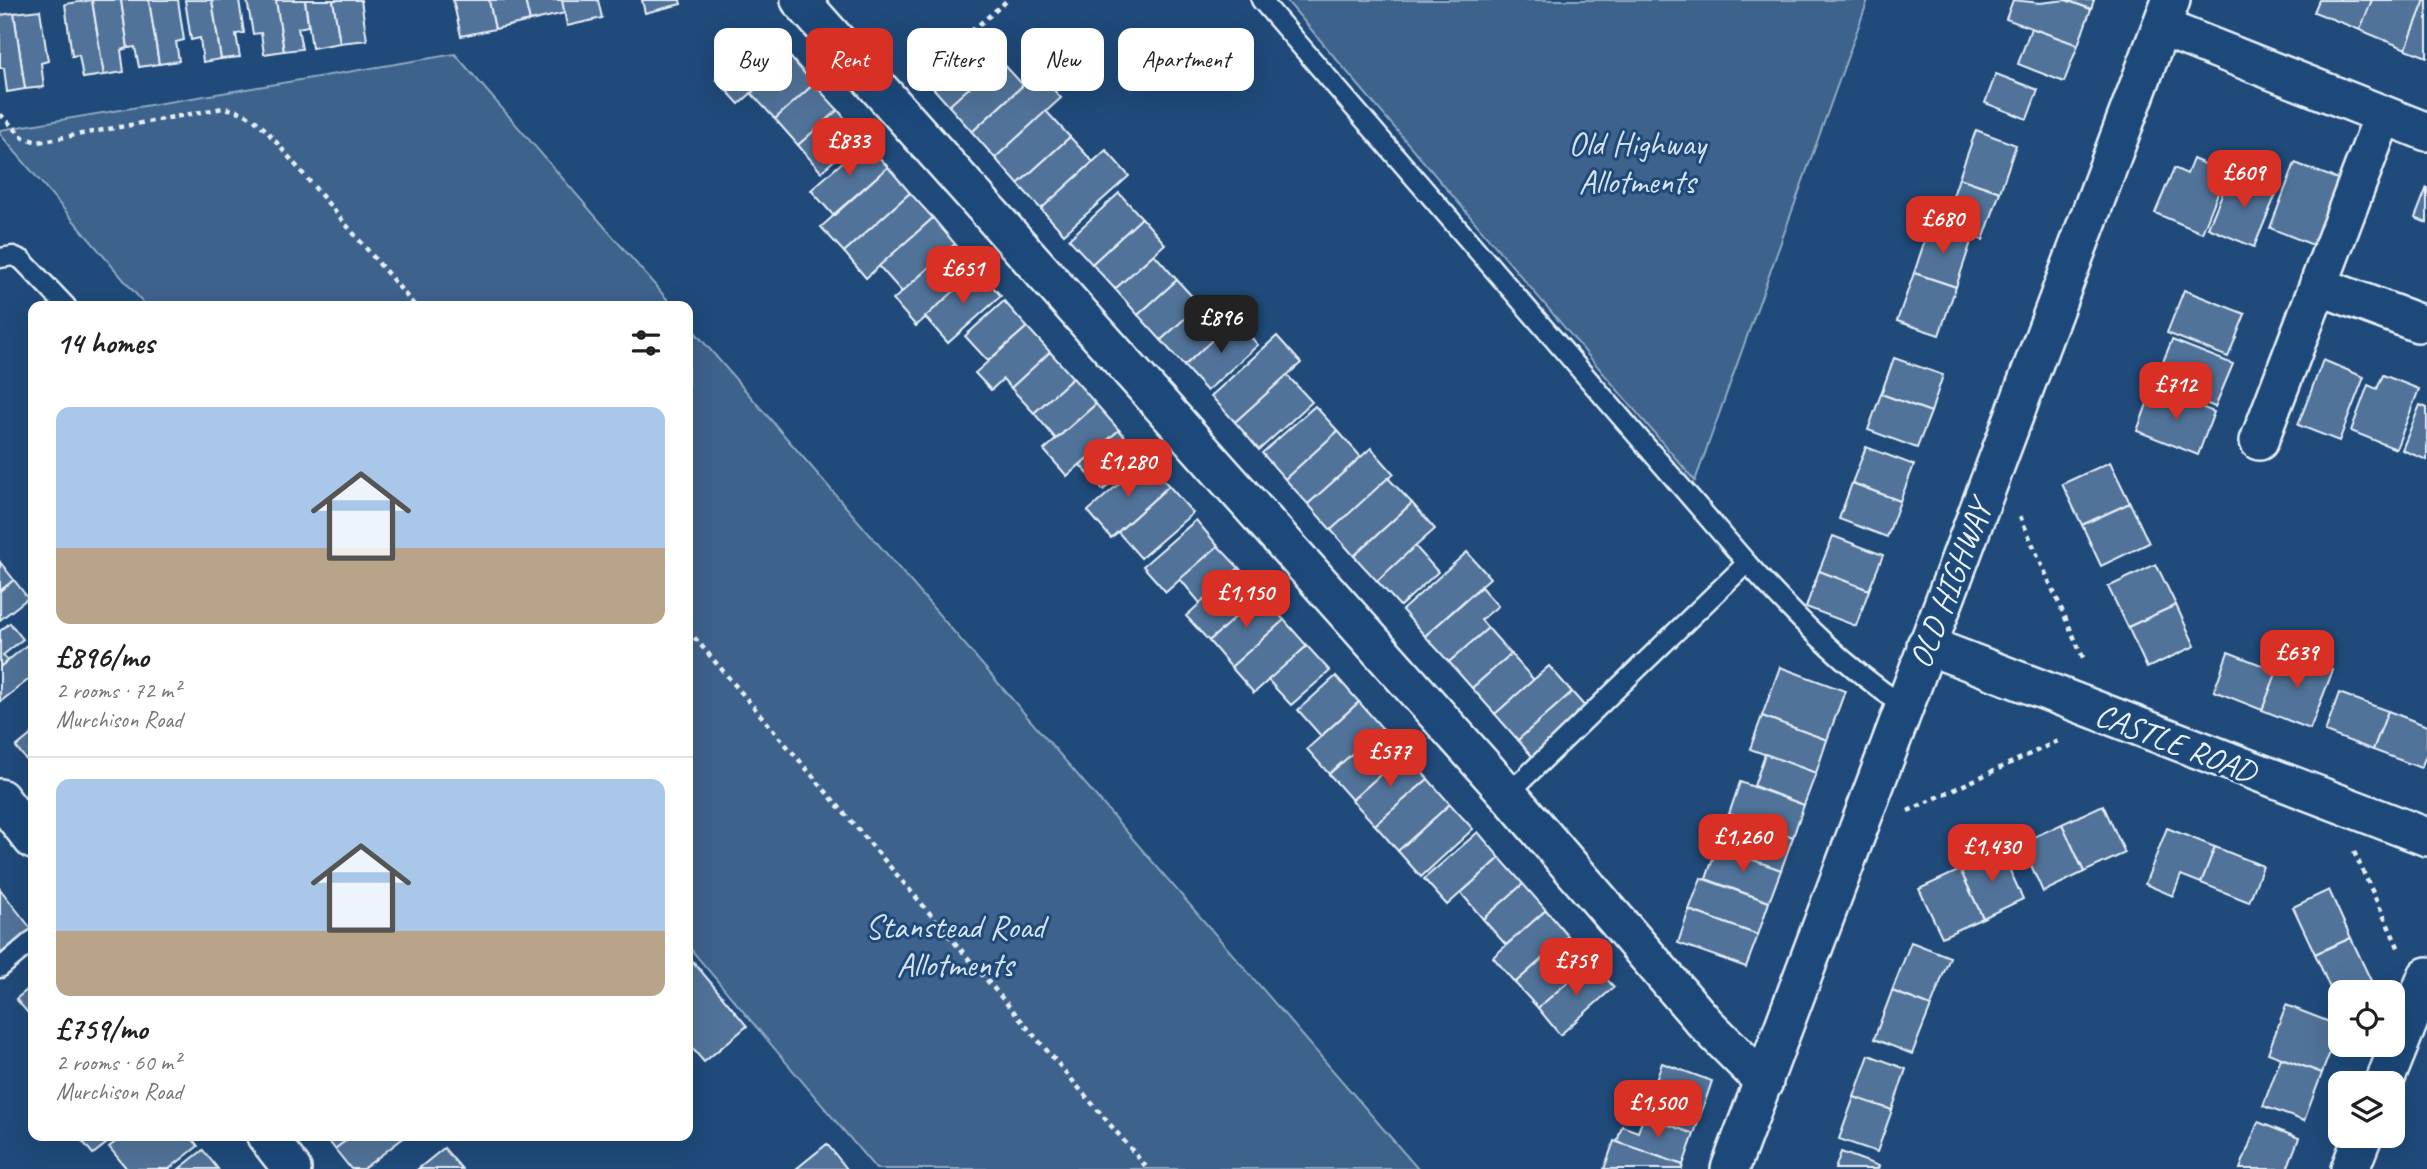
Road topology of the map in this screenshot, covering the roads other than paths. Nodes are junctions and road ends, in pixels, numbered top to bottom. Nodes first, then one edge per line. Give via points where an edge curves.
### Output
1 (800, 0) edge
2 (1261, 0) edge
3 (2166, 14) edge
4 (2383, 116) junction
5 (2427, 132) edge
6 (0, 258) edge
7 (2319, 286) junction
8 (61, 301) edge
9 (2423, 325) edge
10 (2259, 441) dead end
11 (1747, 564) junction
12 (1926, 645) junction
13 (1904, 706) junction
14 (1508, 794) junction
15 (0, 798) edge
16 (28, 834) edge
17 (2427, 837) edge
18 (28, 944) edge
19 (0, 968) edge
20 (2423, 985) edge
21 (2389, 1071) edge
22 (1764, 1082) junction
23 (270, 1141) edge
24 (2358, 1148) edge
25 (292, 1169) edge
26 (1730, 1169) edge
27 (2350, 1169) edge

1 - 14 street
2 - 11 lane
3 - 4 street
3 - 12 street, OLD HIGHWAY
4 - 5 street
4 - 7 street
6 - 8 lane via 22,260
7 - 9 street
7 - 10 street
11 - 13 lane via 1839,658
11 - 14 lane
12 - 13 street, OLD HIGHWAY
12 - 17 street, CASTLE ROAD
13 - 22 street, OLD HIGHWAY
14 - 22 street via 1697,1013
15 - 16 street
18 - 19 lane
20 - 21 street
22 - 26 street, OLD HIGHWAY
23 - 25 street
24 - 27 street

